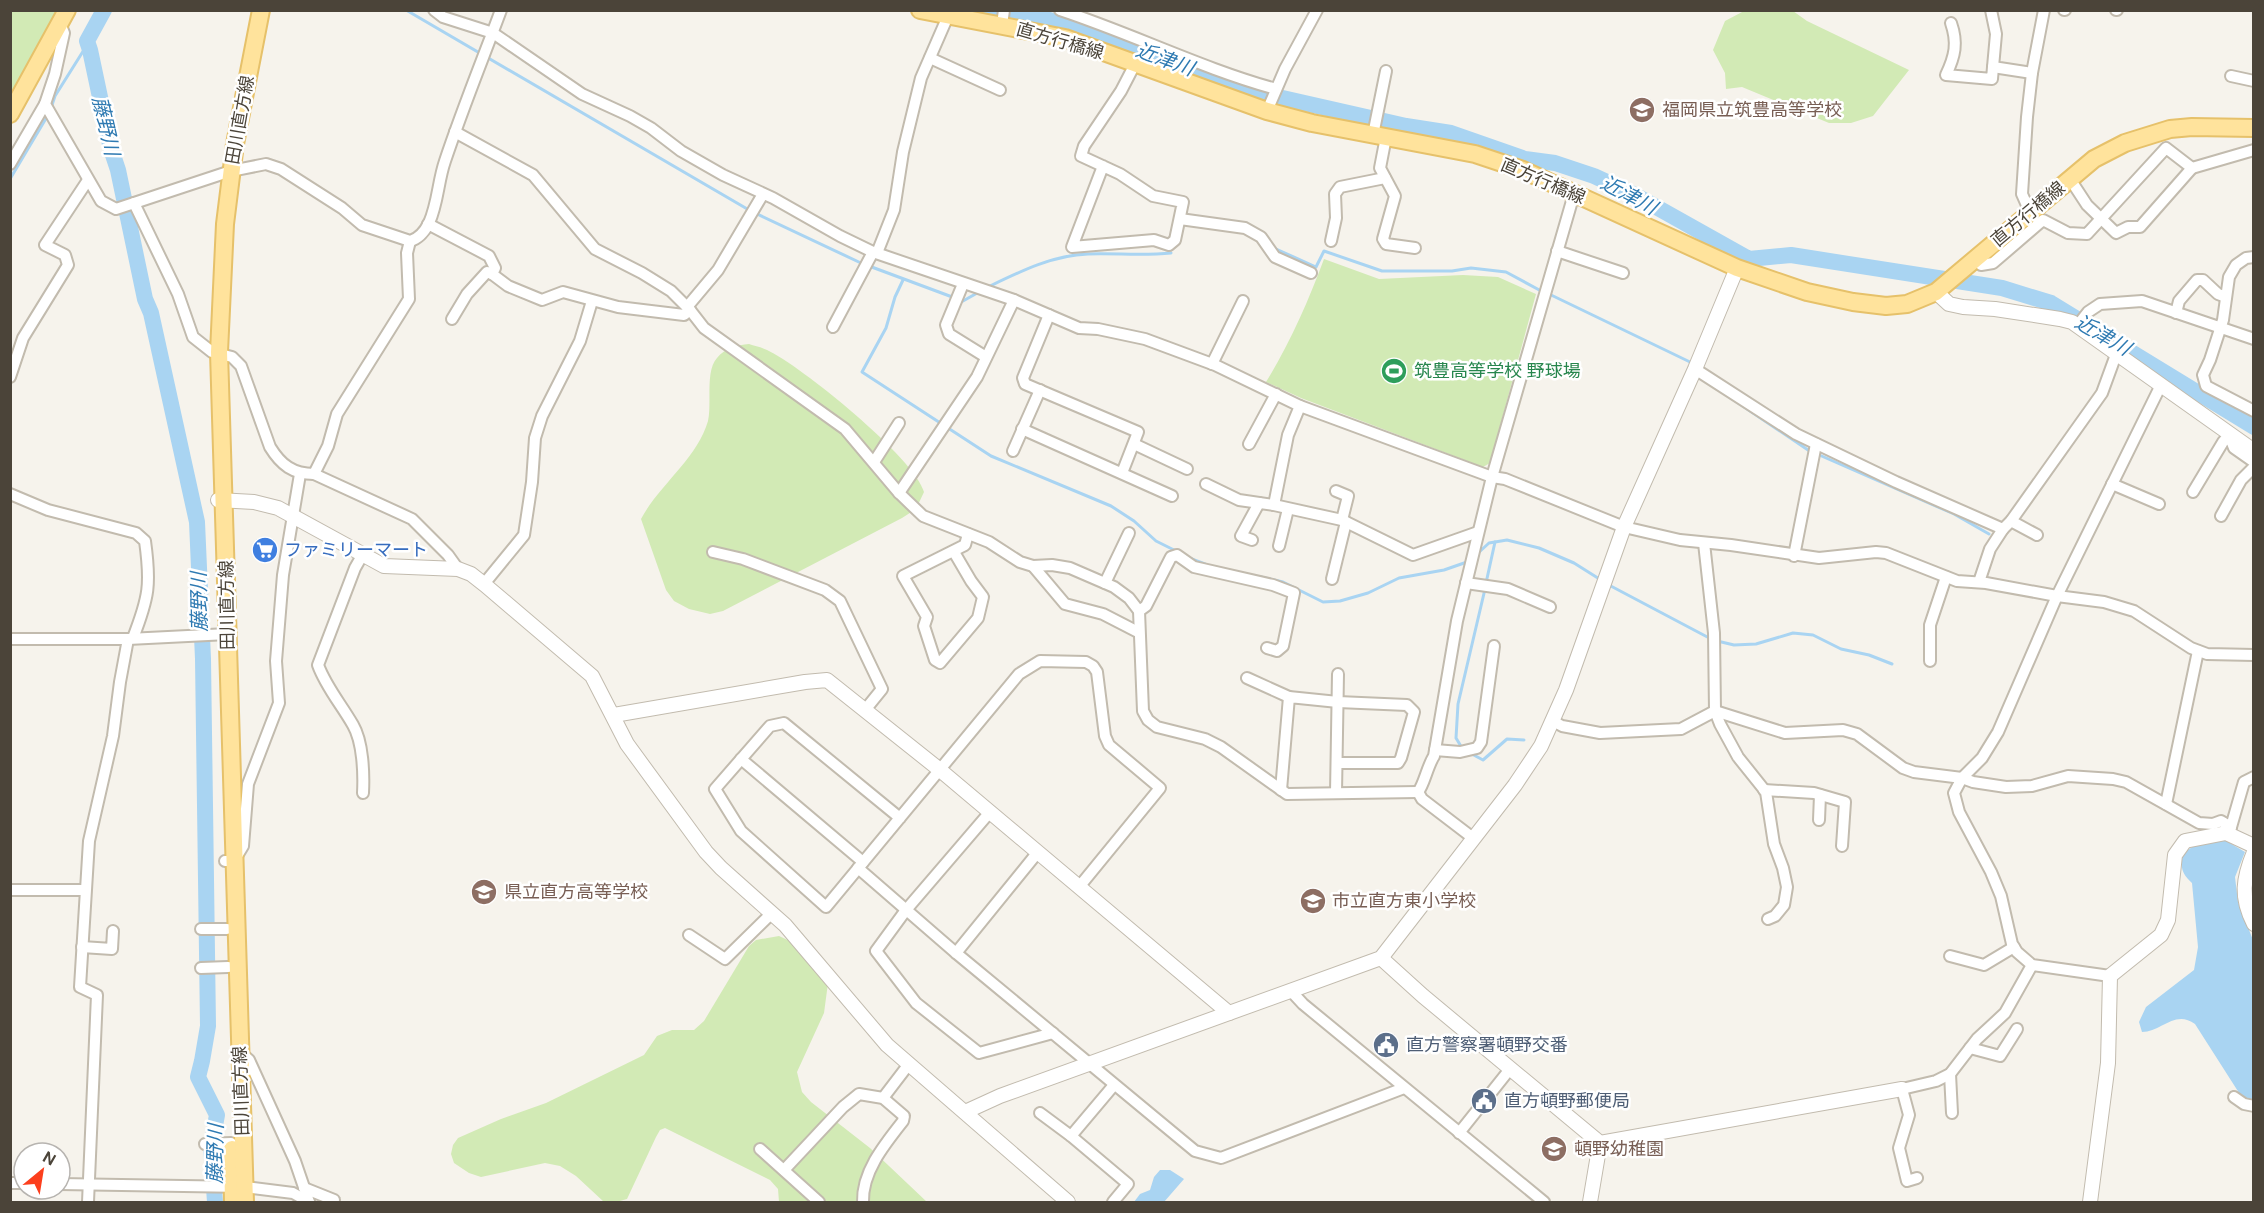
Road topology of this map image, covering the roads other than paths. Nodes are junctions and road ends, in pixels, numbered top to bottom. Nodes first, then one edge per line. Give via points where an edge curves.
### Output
1 (253, 10) edge
2 (261, 10) edge
3 (434, 10) edge
4 (501, 10) edge
5 (1060, 10) edge
6 (1317, 10) edge
7 (1991, 10) edge
8 (2044, 10) edge
9 (926, 11) edge
10 (63, 16) edge
11 (948, 16) junction
12 (1003, 18) edge
13 (1951, 23) dead end
14 (493, 33) junction
15 (930, 58) junction
16 (1135, 64) junction
17 (1993, 67) junction
18 (1386, 71) dead end
19 (2032, 73) junction
20 (2231, 76) dead end
21 (2253, 81) edge
22 (1276, 89) junction
23 (1000, 90) dead end
24 (45, 104) junction
25 (1267, 110) junction
26 (10, 114) edge
27 (2253, 128) edge
28 (454, 132) junction
29 (1378, 136) junction
30 (2253, 150) edge
31 (10, 164) edge
32 (1103, 166) junction
33 (2192, 168) junction
34 (226, 173) junction
35 (1385, 178) junction
36 (2070, 179) junction
37 (88, 180) junction
38 (764, 194) junction
39 (1574, 194) junction
40 (134, 203) junction
41 (2030, 212) junction
42 (1180, 219) junction
43 (2100, 219) junction
44 (428, 224) junction
45 (410, 241) junction
46 (1331, 241) dead end
47 (1415, 248) dead end
48 (1557, 251) junction
49 (875, 253) junction
50 (2253, 257) edge
51 (1975, 259) junction
52 (1737, 268) junction
53 (1311, 273) dead end
54 (1623, 273) dead end
55 (492, 274) junction
56 (963, 284) junction
57 (1936, 292) junction
58 (2226, 297) junction
59 (1014, 300) junction
60 (1243, 300) dead end
61 (592, 301) junction
62 (688, 308) junction
63 (2176, 313) junction
64 (1049, 315) junction
65 (452, 319) dead end
66 (2077, 326) junction
67 (832, 327) dead end
68 (2220, 328) junction
69 (2253, 339) edge
70 (216, 352) junction
71 (2117, 352) junction
72 (986, 357) junction
73 (1212, 364) junction
74 (1695, 369) junction
75 (10, 377) edge
76 (2160, 387) junction
77 (1040, 390) junction
78 (1276, 394) junction
79 (1300, 406) junction
80 (2253, 411) edge
81 (899, 423) dead end
82 (1022, 429) junction
83 (2229, 435) junction
84 (1134, 444) junction
85 (1249, 444) dead end
86 (1816, 444) junction
87 (1013, 450) dead end
88 (2253, 451) edge
89 (874, 462) junction
90 (2253, 462) edge
91 (2253, 467) edge
92 (1187, 469) dead end
93 (1122, 473) junction
94 (300, 474) junction
95 (314, 474) junction
96 (1492, 477) junction
97 (1206, 484) dead end
98 (2112, 484) junction
99 (1336, 491) dead end
100 (2193, 492) dead end
101 (899, 493) junction
102 (10, 494) edge
103 (1172, 496) dead end
104 (221, 500) junction
105 (1258, 503) junction
106 (2159, 504) dead end
107 (1274, 506) junction
108 (1288, 508) junction
109 (292, 515) junction
110 (2221, 516) dead end
111 (1344, 521) junction
112 (2011, 521) junction
113 (1624, 527) junction
114 (2003, 529) junction
115 (1478, 532) junction
116 (1129, 533) dead end
117 (968, 534) junction
118 (2037, 535) dead end
119 (1252, 540) dead end
120 (1704, 543) junction
121 (1279, 546) dead end
122 (714, 552) dead end
123 (954, 552) junction
124 (363, 554) junction
125 (1794, 556) junction
126 (1033, 566) junction
127 (458, 569) junction
128 (1946, 577) junction
129 (489, 579) dead end
130 (1332, 579) dead end
131 (1979, 582) junction
132 (1105, 583) junction
133 (1466, 583) junction
134 (2057, 596) junction
135 (1550, 607) dead end
136 (1139, 611) junction
137 (1138, 632) junction
138 (223, 634) junction
139 (131, 638) junction
140 (10, 639) edge
141 (1494, 646) dead end
142 (1267, 648) dead end
143 (2198, 651) junction
144 (2253, 655) edge
145 (1930, 661) dead end
146 (1338, 674) dead end
147 (1246, 678) dead end
148 (1289, 697) junction
149 (1338, 702) junction
150 (865, 710) junction
151 (1715, 711) junction
152 (614, 715) junction
153 (1553, 721) junction
154 (1435, 750) junction
155 (741, 759) junction
156 (1337, 763) junction
157 (940, 770) junction
158 (2253, 777) edge
159 (1962, 778) junction
160 (1281, 790) junction
161 (1764, 790) junction
162 (1418, 792) junction
163 (363, 793) dead end
164 (1336, 794) junction
165 (1820, 795) junction
166 (2166, 804) junction
167 (990, 812) junction
168 (900, 818) junction
169 (1819, 820) dead end
170 (2230, 831) junction
171 (1473, 838) junction
172 (1842, 846) dead end
173 (2253, 846) edge
174 (1038, 852) junction
175 (2253, 852) edge
176 (230, 861) junction
177 (861, 865) junction
178 (1079, 886) junction
179 (10, 890) edge
180 (85, 890) junction
181 (906, 910) junction
182 (772, 912) junction
183 (1767, 920) dead end
184 (2253, 924) edge
185 (201, 929) dead end
186 (227, 929) junction
187 (113, 931) dead end
188 (689, 935) dead end
189 (82, 947) junction
190 (2014, 948) junction
191 (956, 953) junction
192 (1950, 956) dead end
193 (1381, 958) junction
194 (2032, 965) junction
195 (228, 967) junction
196 (201, 968) dead end
197 (2110, 976) junction
198 (1292, 991) junction
199 (1229, 1012) junction
200 (2017, 1029) dead end
201 (1053, 1032) junction
202 (1970, 1048) junction
203 (240, 1052) junction
204 (1089, 1063) junction
205 (909, 1064) junction
206 (1510, 1069) junction
207 (1950, 1074) junction
208 (1114, 1085) junction
209 (1404, 1088) junction
210 (1902, 1089) junction
211 (2234, 1097) dead end
212 (883, 1098) junction
213 (2253, 1106) edge
214 (965, 1112) junction
215 (1040, 1113) dead end
216 (1952, 1113) dead end
217 (1459, 1133) junction
218 (1071, 1136) junction
219 (231, 1143) dead end
220 (1600, 1143) junction
221 (205, 1144) dead end
222 (760, 1149) dead end
223 (784, 1170) junction
224 (1917, 1179) dead end
225 (72, 1184) edge
226 (87, 1185) junction
227 (304, 1188) junction
228 (237, 1193) edge
229 (334, 1200) dead end
230 (309, 1202) edge
231 (88, 1203) edge
232 (819, 1203) edge
233 (863, 1203) edge
234 (1068, 1203) edge
235 (1113, 1203) edge
236 (1544, 1203) edge
237 (1590, 1203) edge
238 (2090, 1203) edge

1 - 34 main road, 田川直方線
2 - 34 main road, 田川直方線
3 - 14 street via 443,17
4 - 14 street
5 - 22 street via 1238,79
6 - 22 street
7 - 17 street via 1996,34
8 - 19 street
9 - 11 main road, 直方行橋線
10 - 24 street via 64,33
10 - 26 main road
11 - 12 main road, 直方行橋線
11 - 15 street
12 - 16 main road, 直方行橋線
13 - 17 street via 1956,37 1955,55 1946,75 1992,79
14 - 28 street
14 - 38 street via 582,94 630,116 681,151
15 - 23 street
15 - 49 street via 921,78 903,152 894,210
16 - 25 main road, 直方行橋線
16 - 32 street via 1084,146 1081,156
17 - 19 street
18 - 29 street
19 - 41 street via 2022,194
20 - 21 street
22 - 25 street
24 - 31 street
24 - 37 street
25 - 29 main road, 直方行橋線
27 - 36 main road, 直方行橋線 via 2192,127 2150,134 2094,159
28 - 44 street
28 - 62 street via 533,175 595,249 662,285
29 - 35 street via 1380,168
29 - 39 main road, 直方行橋線 via 1475,154 1523,170
30 - 33 street
32 - 42 street via 1153,196 1183,202
32 - 42 street via 1072,247 1154,240 1169,245 1175,240
33 - 43 street via 2140,227 2116,233
33 - 43 street via 2166,148
34 - 40 street
34 - 45 street via 266,164 281,169 362,225
34 - 70 main road, 田川直方線
35 - 46 street via 1340,187 1335,194 1336,218
35 - 47 street via 1395,196 1383,239 1386,244
36 - 41 main road, 直方行橋線
36 - 43 street
37 - 40 street via 101,201 116,209
37 - 75 street via 45,245 65,255 68,265 22,338
38 - 49 street
38 - 62 street via 718,270
39 - 48 street
39 - 52 main road, 直方行橋線
40 - 70 street via 178,294 193,337
41 - 51 main road, 直方行橋線
42 - 53 street via 1245,228 1261,237 1275,257
43 - 51 street via 2087,234 2068,233 2043,220 1993,263 1981,265
44 - 45 street
44 - 55 street via 489,256 495,268
45 - 95 street via 409,299 337,414 328,446
48 - 54 street
48 - 96 street
49 - 56 street
49 - 67 street
50 - 58 street via 2235,265
51 - 57 main road, 直方行橋線
52 - 57 main road, 直方行橋線 via 1807,292 1886,306 1907,304
52 - 74 street
55 - 61 street via 508,286 542,300 563,292
55 - 65 street via 487,272 467,294
56 - 59 street
56 - 72 street via 946,325 949,334
57 - 66 street via 1956,306 2060,318
58 - 63 street via 2203,279 2197,280 2179,300
58 - 68 street
59 - 64 street
59 - 72 street
60 - 73 street
61 - 62 street via 684,315
61 - 129 street via 580,341 535,438 524,535
62 - 89 street via 704,327 845,429
63 - 66 street via 2142,301 2100,304
63 - 68 street
64 - 73 street via 1079,328 1144,339
64 - 77 street via 1023,378 1025,384
66 - 71 street
68 - 69 street
68 - 80 street via 2203,375 2206,386
70 - 94 street via 232,357 241,366 270,447 278,460
70 - 104 main road, 田川直方線
71 - 76 street
71 - 112 street via 2102,393
72 - 101 street
73 - 78 street
74 - 86 street
74 - 113 street
76 - 83 street
76 - 98 street
77 - 82 street
77 - 84 street via 1138,432
78 - 79 street
78 - 85 street
79 - 96 street
79 - 107 street via 1288,435
81 - 89 street
82 - 87 street
82 - 93 street
83 - 88 street
83 - 90 street via 2234,448
83 - 100 street
84 - 92 street
84 - 93 street
86 - 114 street
86 - 125 street
89 - 101 street
91 - 110 street
93 - 103 street
94 - 95 street
94 - 109 street
95 - 127 street via 412,519
96 - 113 street
96 - 115 street
97 - 105 street via 1239,500
98 - 106 street
98 - 134 street
99 - 111 street via 1348,496
101 - 117 street via 923,516
102 - 139 street via 48,510 136,533 145,541 147,602
104 - 109 street via 254,502
104 - 138 main road, 田川直方線
105 - 107 street
105 - 119 street via 1241,536
107 - 108 street
108 - 111 street
108 - 121 street
109 - 124 street
109 - 176 street via 276,661 279,703 248,784 243,846
111 - 115 street via 1413,555
111 - 130 street
112 - 114 street
112 - 118 street
113 - 120 street
113 - 153 street
114 - 131 street via 1990,549
115 - 133 street
116 - 132 street
117 - 123 street via 965,545
117 - 126 street
120 - 125 street
120 - 151 street via 1714,633
122 - 150 street via 825,590 840,601 882,689
123 - 123 street via 903,576 927,617 924,626 935,660 940,663 978,618 983,597
124 - 127 street via 384,566
124 - 163 street via 318,665 354,727 364,770
125 - 128 street via 1886,553
126 - 132 street via 1070,568
126 - 137 street via 1065,604 1103,614
127 - 152 street via 485,585 592,676
128 - 131 street
128 - 145 street via 1930,625
131 - 134 street
132 - 136 street via 1129,598
133 - 135 street via 1508,589
133 - 154 street
134 - 143 street via 2104,602 2134,612
134 - 159 street via 1998,732 1982,758
136 - 137 street
136 - 142 street via 1146,606 1171,557 1178,555 1194,567 1294,593 1283,646 1277,651
137 - 160 street via 1141,699 1148,720 1157,727 1221,747
138 - 139 street
138 - 176 main road, 田川直方線
139 - 140 street
139 - 180 street via 89,842
141 - 154 street via 1481,742 1477,748 1460,752
143 - 144 street
143 - 166 street
146 - 149 street
147 - 148 street
148 - 149 street
148 - 160 street
149 - 156 street
149 - 156 street via 1407,705 1414,712 1398,763
150 - 152 street via 827,680
150 - 157 street
151 - 153 street via 1681,729 1600,733
151 - 159 street via 1785,733 1844,730 1857,734 1903,768
151 - 161 street via 1738,757
152 - 182 street via 627,744 706,852
153 - 171 street via 1515,785
154 - 162 street
155 - 168 street via 770,726 784,723
155 - 177 street
155 - 177 street via 715,789 741,831 826,908
156 - 164 street
157 - 167 street
157 - 168 street
157 - 178 street via 1030,666 1040,661 1086,662 1093,666 1109,746 1160,788
158 - 170 street via 2244,783
159 - 166 street via 2006,787 2032,786 2068,776 2113,779 2127,782
159 - 190 street via 1954,793 1959,812 2001,896
160 - 164 street via 1287,794
161 - 165 street
161 - 183 street via 1774,844 1788,887 1784,904 1776,916
162 - 164 street
162 - 171 street
165 - 169 street
165 - 172 street via 1845,802
166 - 170 street via 2199,823 2221,821
167 - 174 street
167 - 181 street
168 - 177 street
170 - 173 street
170 - 197 street via 2185,841 2175,855 2168,920 2161,935
171 - 193 street
174 - 178 street
174 - 191 street
175 - 184 street via 2245,875 2244,897
176 - 186 main road, 田川直方線
176 - 203 main road, 田川直方線
177 - 181 street
178 - 199 street
179 - 180 street
180 - 189 street
181 - 191 street
181 - 201 street via 876,951 916,1003 979,1053
182 - 188 street via 725,959
182 - 205 street via 887,1045
185 - 186 street
186 - 195 main road, 田川直方線
187 - 189 street via 112,949
189 - 226 street via 80,987 97,995
190 - 192 street via 1984,965
190 - 194 street
191 - 201 street
193 - 198 street
193 - 206 street
194 - 197 street
194 - 202 street via 2005,1012
195 - 196 street
195 - 228 main road, 田川直方線
197 - 238 street via 2108,1063
198 - 199 street
198 - 209 street
199 - 204 street
200 - 202 street via 2000,1056
201 - 204 street
202 - 207 street
203 - 227 street via 249,1060
203 - 228 main road, 田川直方線
204 - 208 street
204 - 214 street
205 - 212 street
205 - 214 street
206 - 217 street
206 - 220 street
207 - 210 street
207 - 216 street
208 - 209 street via 1194,1151 1221,1158
208 - 218 street
209 - 217 street
210 - 220 street
210 - 224 street via 1909,1115 1899,1148 1907,1181
211 - 213 street
212 - 223 street via 859,1094
212 - 233 street via 904,1116 868,1173
214 - 234 street
215 - 218 street
217 - 236 street
218 - 235 street via 1128,1184
219 - 221 street
220 - 237 street
222 - 223 street
223 - 232 street
225 - 226 street
226 - 228 street via 207,1188
226 - 231 street
227 - 229 street
227 - 230 street
228 - 230 street via 293,1193

